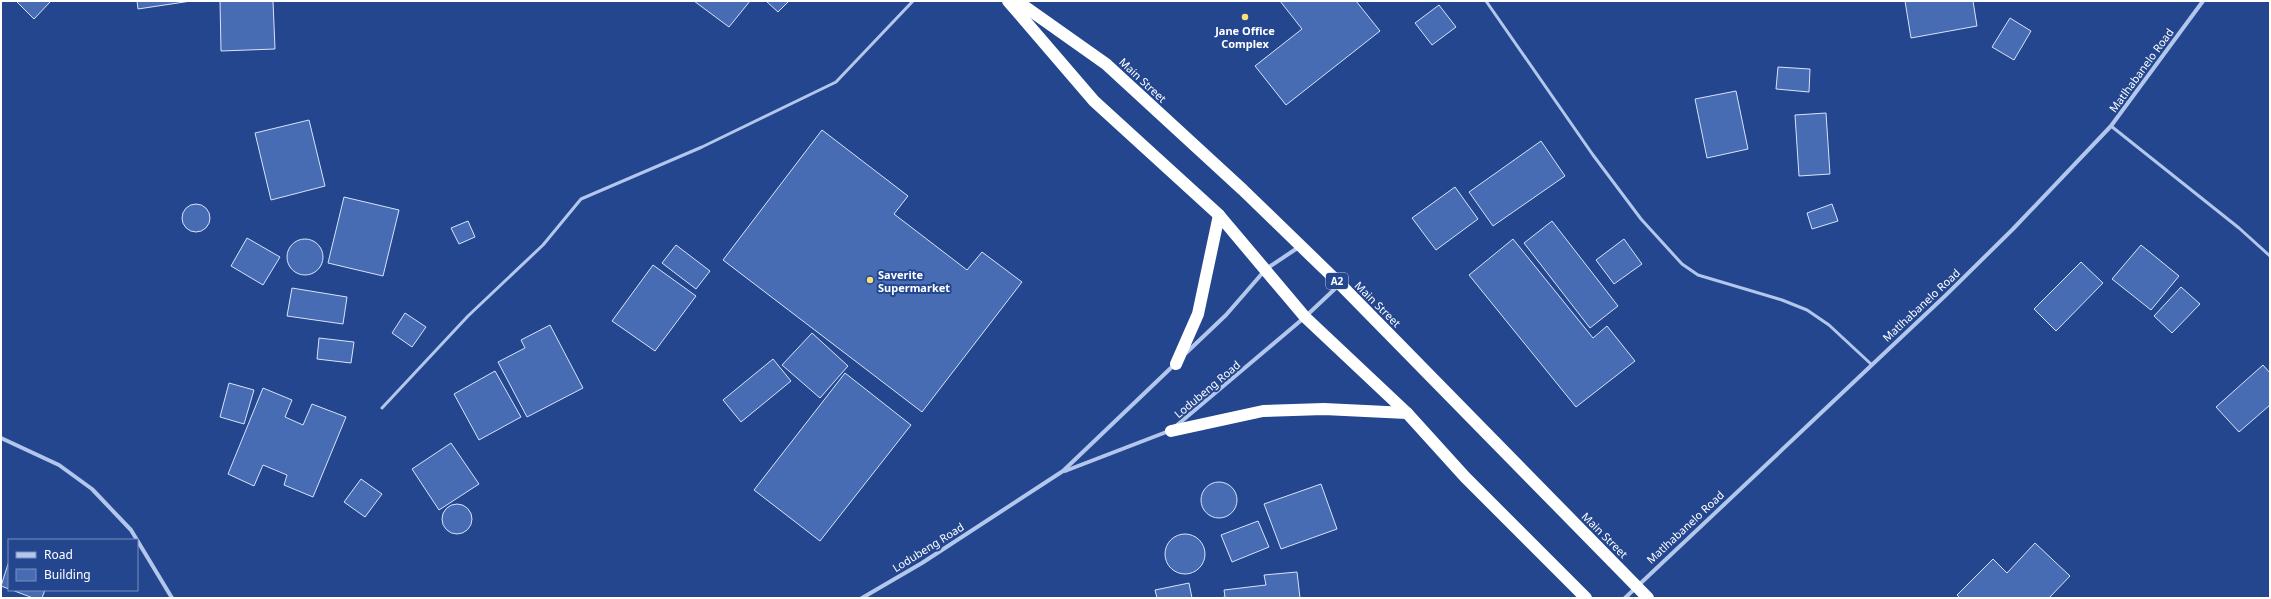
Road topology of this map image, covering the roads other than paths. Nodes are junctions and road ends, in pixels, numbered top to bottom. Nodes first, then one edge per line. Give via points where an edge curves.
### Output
1 (913, 1) edge
2 (1008, 1) edge
3 (1017, 1) edge
4 (1486, 1) edge
5 (2203, 1) edge
6 (2111, 126) junction
7 (1219, 215) junction
8 (1301, 246) junction
9 (2270, 256) edge
10 (1266, 269) junction
11 (1340, 284) junction
12 (1305, 317) junction
13 (1176, 364) junction
14 (1871, 364) junction
15 (382, 408) dead end
16 (1407, 413) junction
17 (1171, 431) junction
18 (1, 438) edge
19 (1063, 472) junction
20 (136, 539) edge
21 (138, 542) edge
22 (1636, 586) junction
23 (172, 598) edge
24 (862, 598) edge
25 (1586, 598) edge
26 (1625, 598) edge
27 (1648, 598) edge

1 - 15 lane via 836,82 702,147 581,198 543,245 468,316
2 - 7 highway via 1094,101
3 - 8 highway, Main Street / A2 via 1106,64
4 - 14 lane via 1593,155 1641,218 1682,264 1698,275 1807,310 1829,325
5 - 6 street, Matlhabanelo Road
6 - 9 lane via 2239,228
6 - 14 street, Matlhabanelo Road via 2007,235
7 - 10 highway
7 - 13 highway via 1198,314
8 - 10 street, Lodubeng Road
8 - 11 highway, Main Street / A2
10 - 12 highway
10 - 13 street, Lodubeng Road via 1226,315
11 - 12 street, Lodubeng Road
11 - 22 highway, Main Street / A2
12 - 16 highway
12 - 17 street, Lodubeng Road
13 - 19 street, Lodubeng Road
14 - 22 street, Matlhabanelo Road
16 - 17 highway via 1324,409 1263,411
16 - 25 highway via 1465,477
17 - 19 street, Lodubeng Road
18 - 20 street via 59,465 92,489
19 - 24 street, Lodubeng Road via 922,563
21 - 23 street
22 - 26 street, Matlhabanelo Road
22 - 27 highway, Main Street / A2

